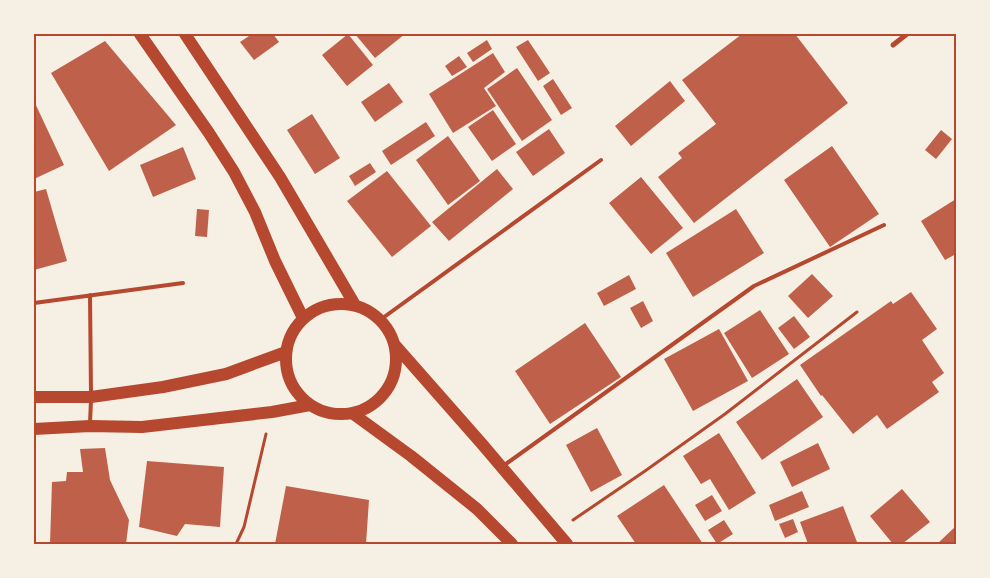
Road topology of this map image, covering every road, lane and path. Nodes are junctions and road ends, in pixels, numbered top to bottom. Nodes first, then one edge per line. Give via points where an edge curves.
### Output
1 (140, 34) edge
2 (185, 34) edge
3 (907, 34) edge
4 (893, 45) dead end
5 (601, 160) dead end
6 (884, 225) dead end
7 (183, 282) dead end
8 (90, 296) junction
9 (34, 303) edge
10 (355, 305) junction
11 (857, 312) dead end
12 (303, 318) junction
13 (380, 320) junction
14 (394, 344) junction
15 (286, 352) junction
16 (34, 397) edge
17 (91, 397) junction
18 (310, 405) junction
19 (272, 412) junction
20 (352, 413) junction
21 (90, 426) junction
22 (34, 429) edge
23 (502, 468) junction
24 (555, 531) junction
25 (236, 544) edge
26 (512, 544) edge
27 (567, 544) edge

1 - 12 main road via 234,172
2 - 10 main road via 280,176
3 - 4 street
5 - 13 lane
6 - 23 lane via 754,286
7 - 8 lane
8 - 9 lane
8 - 17 lane
10 - 12 main road via 334,304
10 - 13 main road
11 - 24 path via 725,414
12 - 15 main road
13 - 14 main road
14 - 20 main road via 396,366 388,388 372,404
14 - 23 main road
15 - 17 main road via 226,374
15 - 18 main road via 289,377 296,392
16 - 17 main road
17 - 21 lane
18 - 19 main road
18 - 20 main road via 329,413
19 - 21 main road via 142,427
19 - 25 path via 244,527
20 - 26 main road via 477,509
21 - 22 main road
23 - 24 main road
24 - 27 main road

